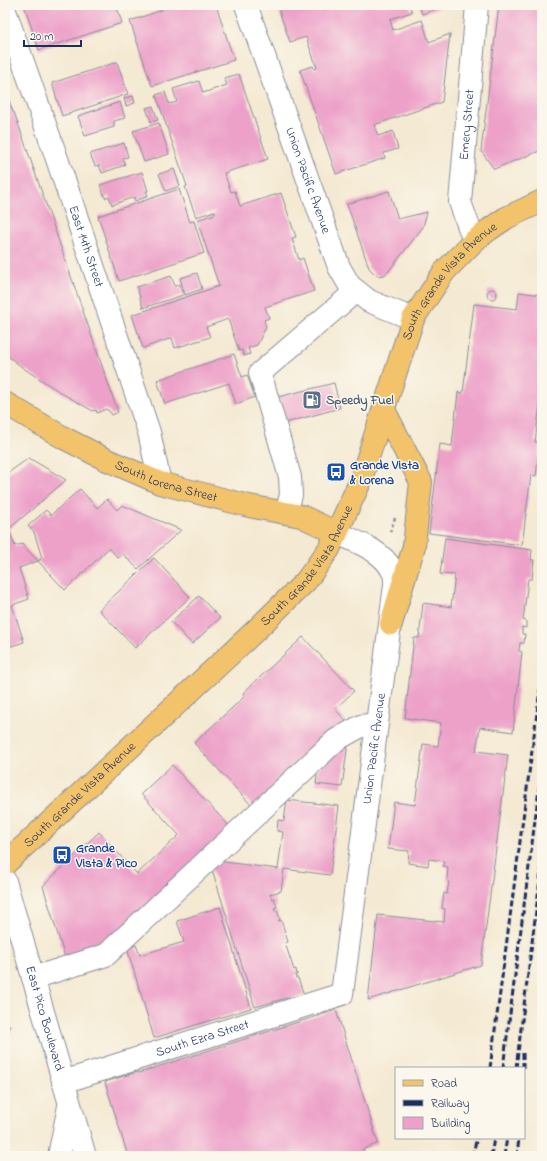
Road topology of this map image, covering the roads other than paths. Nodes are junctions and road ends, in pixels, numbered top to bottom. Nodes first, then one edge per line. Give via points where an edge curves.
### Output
1 (246, 5) edge
2 (477, 5) edge
3 (5, 10) edge
4 (542, 201) edge
5 (474, 241) junction
6 (356, 291) junction
7 (413, 319) junction
8 (5, 403) edge
9 (384, 410) junction
10 (160, 483) junction
11 (286, 513) junction
12 (337, 533) junction
13 (391, 624) junction
14 (376, 724) junction
15 (5, 864) edge
16 (5, 881) edge
17 (33, 978) junction
18 (342, 994) joint
19 (63, 1082) junction
20 (69, 1103) junction
21 (59, 1156) edge
22 (85, 1156) edge

1 - 6 street, Union Pacific Avenue via 339,267 350,286
2 - 5 street, Emery Street via 460,202
3 - 10 street, East 14th Street via 149,432
4 - 5 main road, South Grande Vista Avenue via 506,218
5 - 7 main road, South Grande Vista Avenue via 444,272
6 - 7 street, Union Pacific Avenue via 369,301
6 - 11 street via 260,374 290,477 291,495
7 - 9 main road, South Grande Vista Avenue
8 - 10 main road, South Lorena Street via 70,442
9 - 12 main road, South Grande Vista Avenue via 360,482
9 - 13 main road via 420,482 414,546
10 - 11 main road, South Lorena Street via 212,498
11 - 12 main road, South Lorena Street via 302,516
12 - 13 street, Union Pacific Avenue via 369,548 387,562 392,570 395,585
12 - 15 main road, South Grande Vista Avenue via 306,581
13 - 14 street, Union Pacific Avenue
14 - 17 street via 361,726 336,740 106,955
14 - 18 street, Union Pacific Avenue
16 - 17 street, East Pico Boulevard
17 - 19 street, East Pico Boulevard
18 - 19 street, South Ezra Street
19 - 20 street, East Pico Boulevard
20 - 21 street
20 - 22 street, East Pico Boulevard

